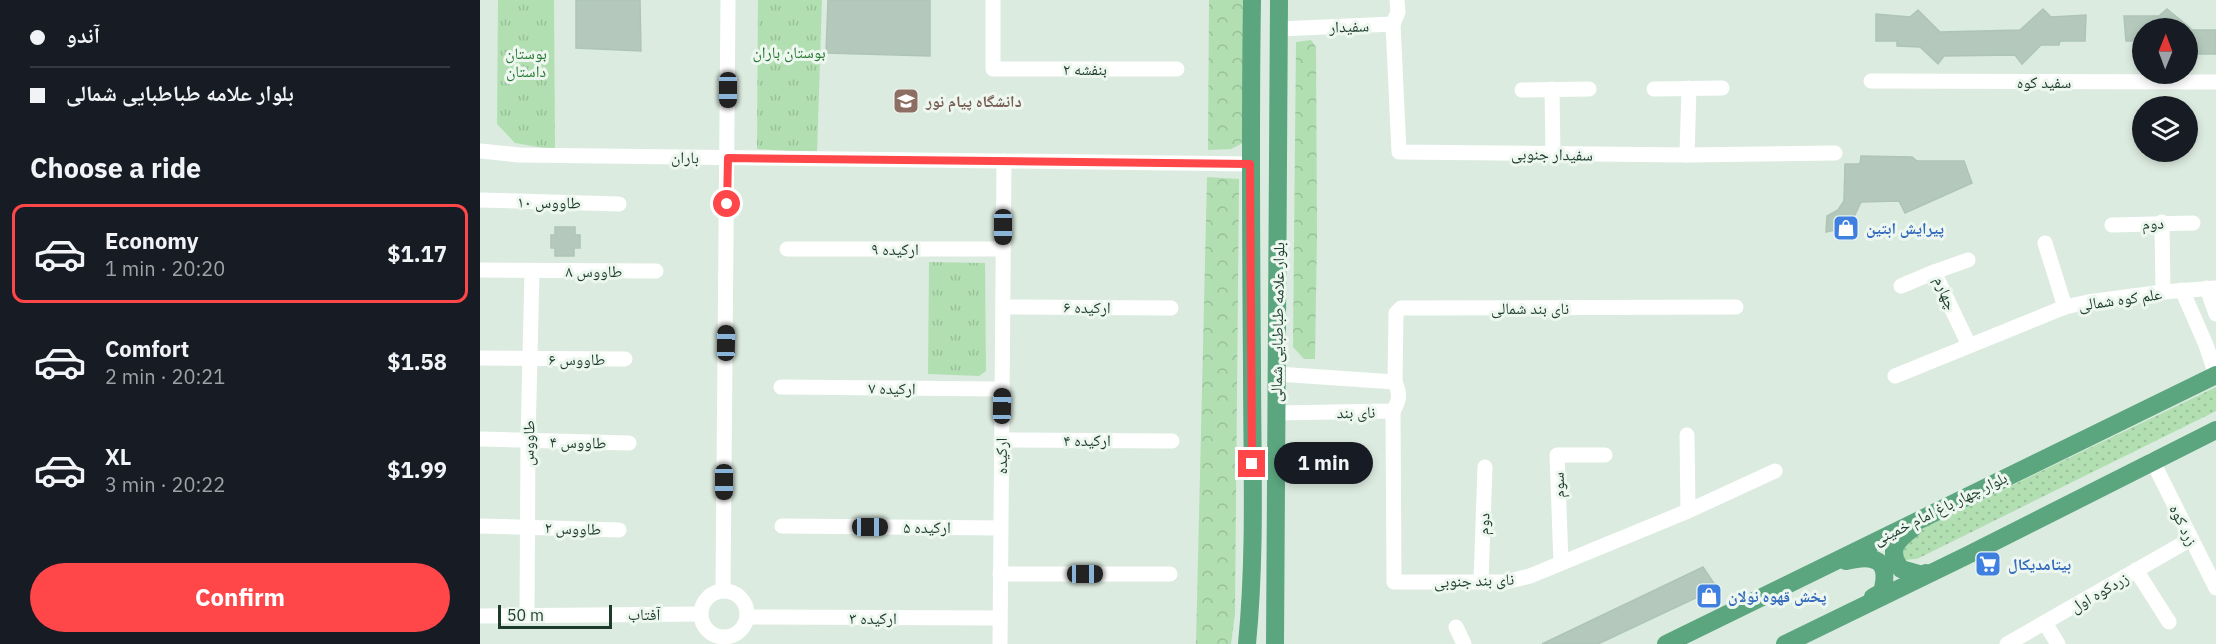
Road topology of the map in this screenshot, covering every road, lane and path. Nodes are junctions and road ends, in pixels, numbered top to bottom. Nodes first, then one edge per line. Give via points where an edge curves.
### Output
1 (728, 0) edge
2 (993, 0) edge
3 (1252, 0) edge
4 (1279, 0) edge
5 (1397, 0) edge
6 (1393, 24) junction
7 (1279, 29) junction
8 (1177, 69) dead end
9 (1871, 81) dead end
10 (2216, 82) edge
11 (1654, 88) dead end
12 (1689, 88) junction
13 (1722, 88) dead end
14 (1552, 89) junction
15 (1589, 89) dead end
16 (1522, 90) dead end
17 (480, 151) edge
18 (1834, 153) dead end
19 (1553, 154) junction
20 (1687, 155) junction
21 (728, 158) junction
22 (1004, 161) junction
23 (1250, 164) junction
24 (480, 200) edge
25 (619, 204) dead end
26 (2162, 222) junction
27 (2193, 223) dead end
28 (2112, 225) dead end
29 (2045, 243) dead end
30 (787, 249) dead end
31 (1003, 249) junction
32 (1968, 260) dead end
33 (480, 270) edge
34 (532, 271) junction
35 (656, 271) dead end
36 (1934, 272) junction
37 (1901, 286) dead end
38 (2211, 288) edge
39 (2182, 290) junction
40 (2163, 292) junction
41 (1003, 306) junction
42 (1736, 307) dead end
43 (2065, 307) junction
44 (1170, 308) dead end
45 (2216, 314) edge
46 (1969, 345) junction
47 (480, 358) edge
48 (530, 359) junction
49 (625, 359) dead end
50 (1277, 374) junction
51 (2216, 375) edge
52 (1895, 376) dead end
53 (1395, 382) junction
54 (781, 387) dead end
55 (1002, 389) junction
56 (1393, 411) junction
57 (1276, 413) junction
58 (2216, 430) edge
59 (1687, 435) dead end
60 (480, 440) edge
61 (528, 440) junction
62 (1002, 440) junction
63 (1172, 441) dead end
64 (629, 443) dead end
65 (1605, 455) dead end
66 (2152, 460) junction
67 (1485, 467) dead end
68 (1775, 471) dead end
69 (1688, 511) junction
70 (1931, 514) junction
71 (480, 526) edge
72 (782, 526) dead end
73 (528, 527) junction
74 (1001, 528) junction
75 (619, 530) dead end
76 (2191, 539) junction
77 (1966, 556) junction
78 (1561, 563) junction
79 (1818, 568) junction
80 (2136, 570) junction
81 (1000, 574) junction
82 (1170, 574) dead end
83 (1482, 581) junction
84 (2216, 588) edge
85 (723, 591) junction
86 (700, 614) junction
87 (527, 615) junction
88 (480, 616) edge
89 (1840, 616) junction
90 (747, 617) junction
91 (1000, 618) junction
92 (2169, 622) dead end
93 (2045, 623) junction
94 (1456, 627) dead end
95 (724, 641) edge
96 (1796, 641) edge
97 (1000, 644) edge
98 (1246, 644) edge
99 (1275, 644) edge
100 (1464, 644) edge
101 (1666, 644) edge
102 (2007, 644) edge
103 (2058, 644) edge

1 - 21 street
2 - 8 street, بنفشه ۲ via 993,69
3 - 23 main road, بلوار علامه طباطبایی شمالی
4 - 7 main road, بلوار علامه طباطبایی شمالی
5 - 6 street, سفیدار
6 - 7 street, سفیدار
6 - 19 street, سفیدار جنوبی via 1398,152
7 - 50 main road, بلوار علامه طباطبایی شمالی
9 - 10 street, سفید کوه
11 - 12 street
12 - 13 street
12 - 20 street
14 - 15 street
14 - 16 street
14 - 19 street
17 - 21 street, باران
18 - 20 street, سفیدار جنوبی
19 - 20 street, سفیدار جنوبی
21 - 22 street, باران
21 - 85 street
22 - 23 street, باران
22 - 31 street, ارکیده
23 - 98 main road, بلوار علامه طباطبایی شمالی via 1252,464
24 - 25 street, طاووس ۱۰
26 - 27 street, دوم
26 - 28 street, دوم
26 - 40 street
29 - 43 street
30 - 31 street, ارکیده ۹
31 - 41 street, ارکیده
32 - 36 street, چهارم
33 - 34 street, طاووس ۸
34 - 35 street, طاووس ۸
34 - 48 street, طاووس
36 - 37 street
36 - 46 street, چهارم
38 - 39 street, علم کوه شمالی
38 - 45 street
39 - 40 street, علم کوه شمالی
39 - 51 street
40 - 43 street, علم کوه شمالی
41 - 44 street, ارکیده ۶
41 - 55 street, ارکیده
42 - 53 street, نای بند شمالی via 1401,308 1396,313
43 - 46 street, علم کوه شمالی
46 - 52 street, علم کوه شمالی
47 - 48 street, طاووس ۶
48 - 49 street, طاووس ۶
48 - 61 street, طاووس
50 - 53 street, نای بند
50 - 57 main road, بلوار علامه طباطبایی شمالی
51 - 70 main road, بلوار چهار باغ امام خمینی
53 - 56 street, نای بند via 1399,401
54 - 55 street, ارکیده ۷
55 - 62 street, ارکیده
56 - 57 street, نای بند
56 - 83 street, نای بند جنوبی via 1394,582
57 - 99 main road, بلوار علامه طباطبایی شمالی
58 - 66 main road
59 - 69 street
60 - 61 street, طاووس ۴
61 - 64 street, طاووس ۴
61 - 73 street, طاووس
62 - 63 street, ارکیده ۴
62 - 74 street, ارکیده
65 - 78 street, سوم via 1557,455
66 - 76 street, زرد کوه
66 - 77 main road
67 - 83 street, دوم
68 - 69 street, نای بند جنوبی
69 - 78 street, نای بند جنوبی
70 - 77 main road via 1894,546 1893,555 1900,569 1922,575
70 - 79 main road, بلوار چهار باغ امام خمینی
71 - 73 street, طاووس ۲
72 - 74 street, ارکیده ۵
73 - 75 street, طاووس ۲
73 - 87 street, طاووس
74 - 81 street, ارکیده
76 - 80 street, زردکوه اول
76 - 84 street, زرد کوه
77 - 89 main road
78 - 83 street, نای بند جنوبی via 1505,582
79 - 89 main road via 1863,557 1875,559 1885,570 1882,592
79 - 101 main road, بلوار چهار باغ امام خمینی
80 - 92 street
80 - 93 street, زردکوه اول
81 - 82 street
81 - 91 street, ارکیده
85 - 86 street via 705,601
85 - 90 street via 739,597
86 - 87 street, آفتاب
86 - 95 street via 703,624
87 - 88 street, آفتاب
89 - 96 main road
90 - 91 street, ارکیده ۳
90 - 95 street via 743,627
91 - 97 street, ارکیده
93 - 102 street, زردکوه اول
93 - 103 street
94 - 100 street

